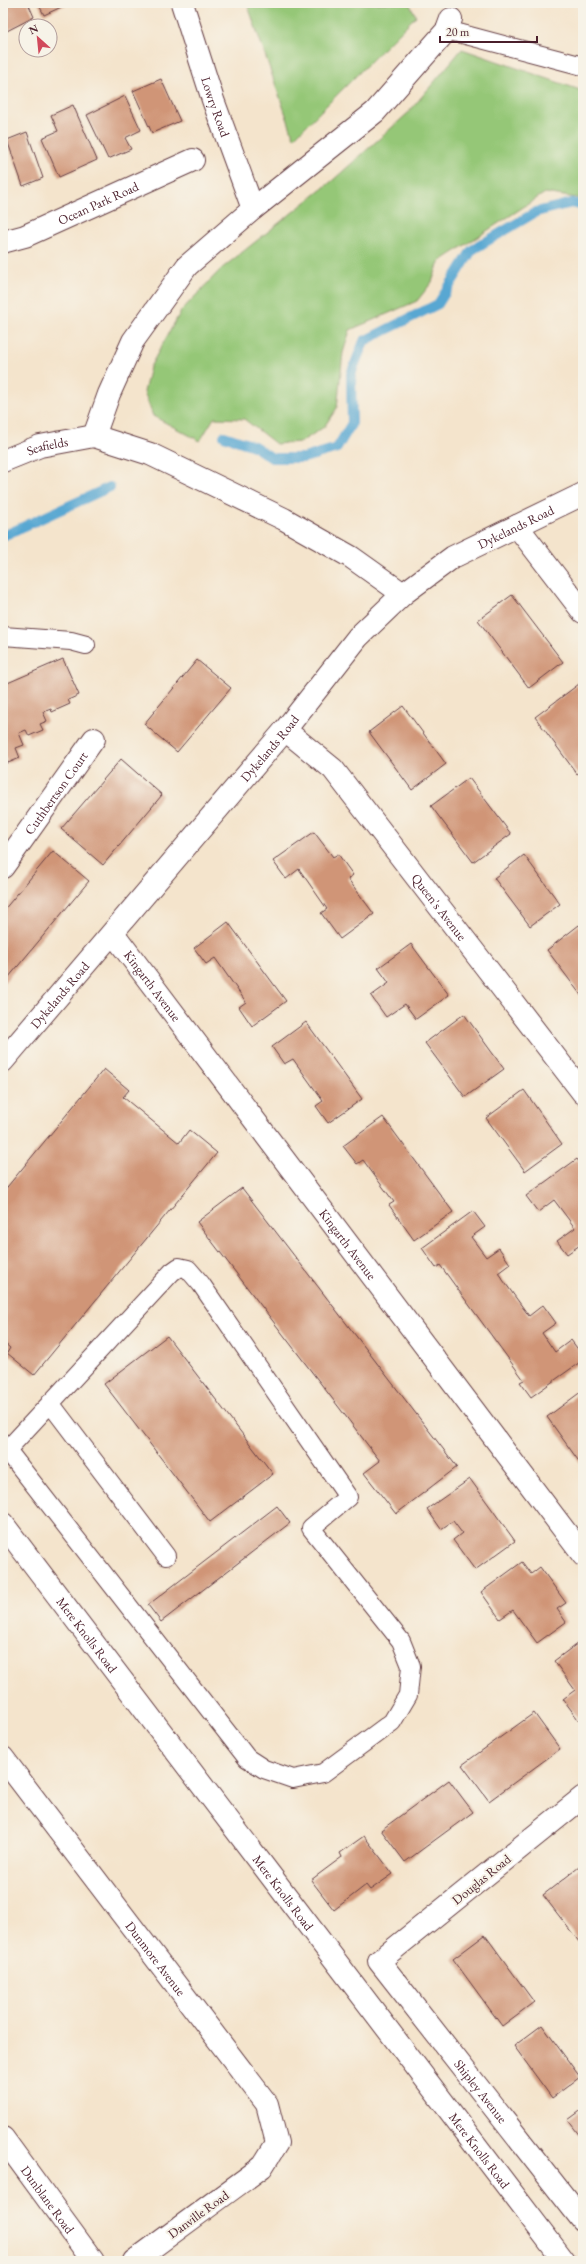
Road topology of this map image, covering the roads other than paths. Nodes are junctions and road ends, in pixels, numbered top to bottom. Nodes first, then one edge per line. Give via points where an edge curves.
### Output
1 (182, 3) edge
2 (449, 24) joint
3 (583, 66) edge
4 (192, 160) dead end
5 (253, 209) junction
6 (3, 242) edge
7 (94, 436) junction
8 (3, 461) edge
9 (583, 494) edge
10 (518, 526) junction
11 (402, 594) junction
12 (583, 612) edge
13 (3, 636) edge
14 (86, 645) dead end
15 (285, 730) junction
16 (94, 739) dead end
17 (3, 867) edge
18 (113, 933) junction
19 (3, 1061) edge
20 (583, 1093) edge
21 (50, 1403) junction
22 (5, 1447) edge
23 (3, 1524) edge
24 (583, 1555) edge
25 (166, 1556) dead end
26 (3, 1758) edge
27 (583, 1797) edge
28 (379, 1961) joint
29 (3, 2138) edge
30 (262, 2168) joint
31 (583, 2221) edge
32 (93, 2261) edge
33 (134, 2261) edge
34 (564, 2261) edge

1 - 5 street, Lowry Road via 213,100
2 - 3 lane
2 - 5 street via 375,112
4 - 6 street, Ocean Park Road via 25,236
5 - 7 street via 187,266 133,341 109,394
7 - 8 street, Seafields via 40,446
7 - 11 street via 150,454 284,519 351,557
9 - 10 street, Dykelands Road
10 - 11 street, Dykelands Road via 453,557
10 - 12 street
11 - 15 street, Dykelands Road via 358,637
13 - 14 lane via 71,641
15 - 18 street, Dykelands Road
15 - 20 street, Queen's Avenue via 333,769
16 - 17 street, Cuthbertson Court
18 - 19 street, Dykelands Road
18 - 24 street, Kingarth Avenue
21 - 22 lane
21 - 22 lane via 172,1272 178,1268 188,1269 348,1497 311,1528 401,1641 411,1666 408,1695 392,1722 323,1773 293,1779 264,1769 247,1758
21 - 25 lane
23 - 34 street, Mere Knolls Road
26 - 30 street, Dunmore Avenue via 267,2104 277,2142
27 - 28 street, Douglas Road
28 - 31 street, Shipley Avenue
29 - 32 street, Dunblane Road
30 - 33 street, Danville Road

